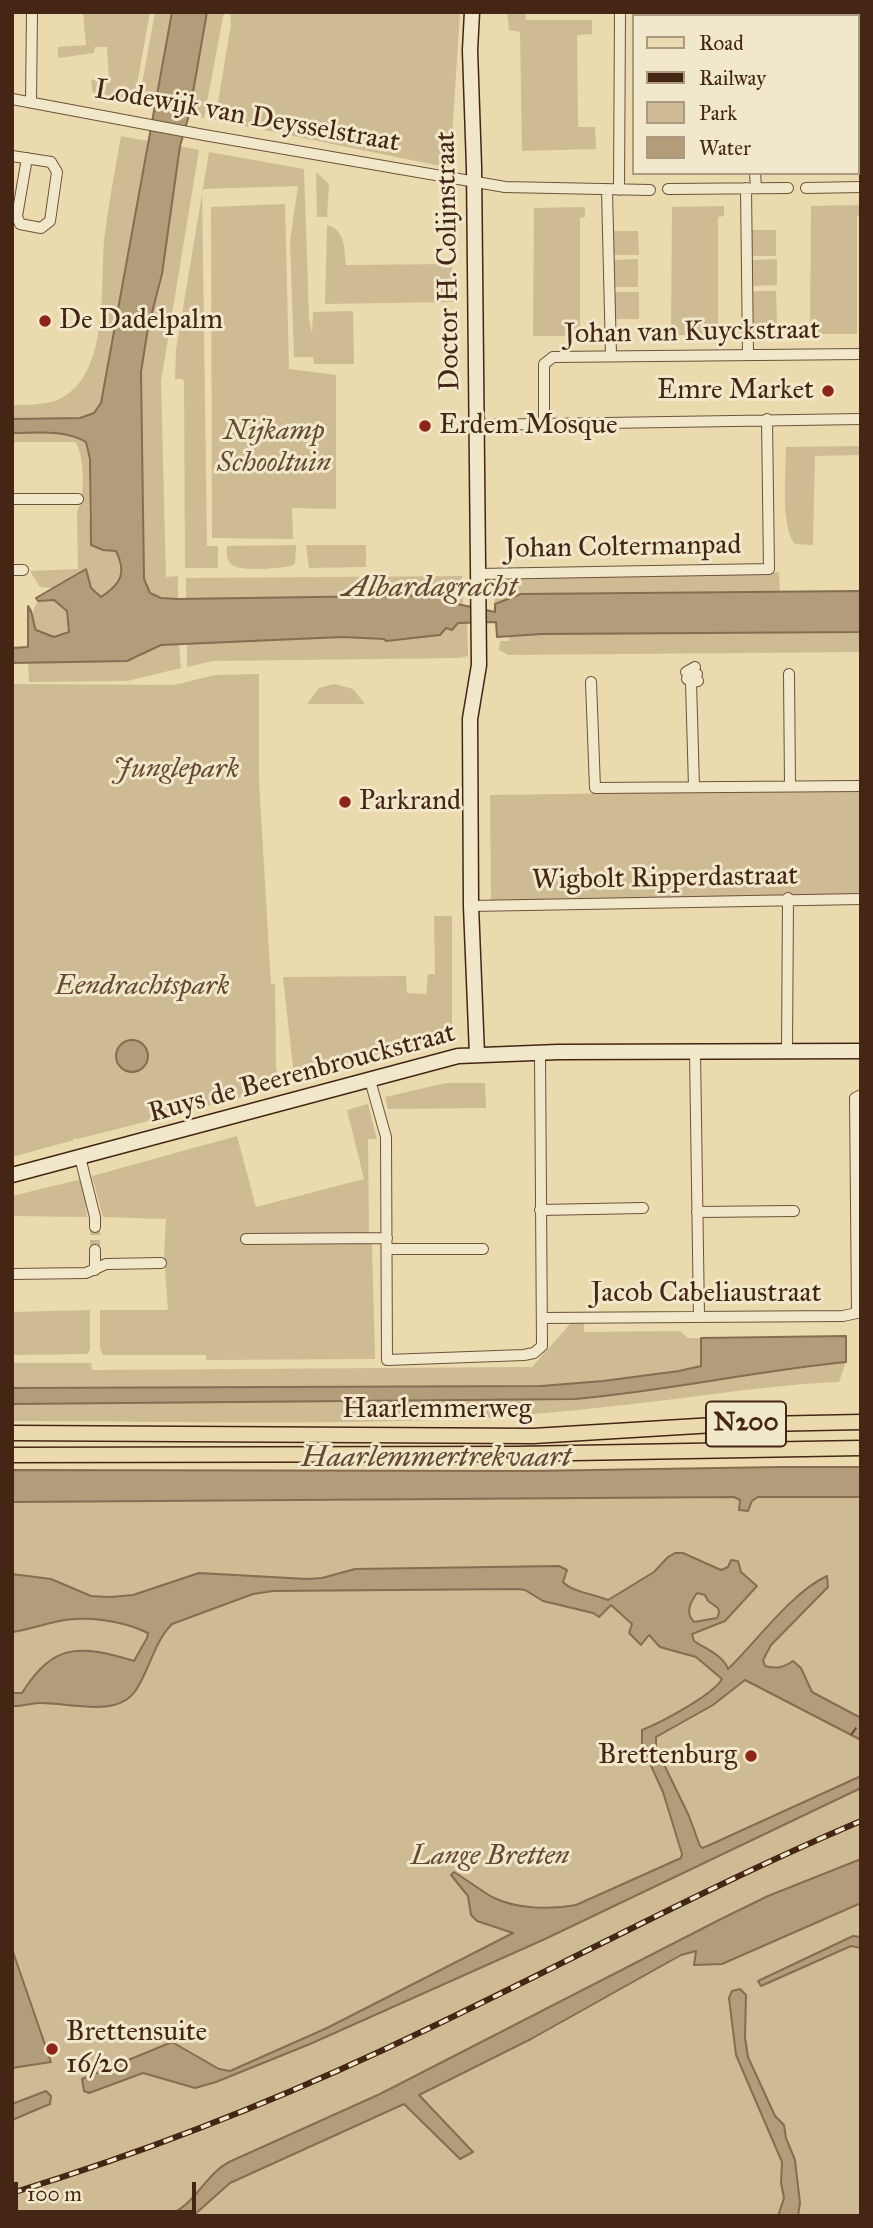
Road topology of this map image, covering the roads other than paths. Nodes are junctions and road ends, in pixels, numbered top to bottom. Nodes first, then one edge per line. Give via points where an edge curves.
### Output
1 (32, 12) edge
2 (472, 12) edge
3 (620, 12) edge
4 (12, 99) edge
5 (31, 102) junction
6 (12, 156) edge
7 (27, 158) junction
8 (754, 175) edge
9 (474, 180) junction
10 (861, 187) edge
11 (750, 188) junction
12 (788, 188) dead end
13 (806, 188) dead end
14 (668, 189) dead end
15 (607, 190) junction
16 (619, 190) junction
17 (650, 190) dead end
18 (861, 354) edge
19 (611, 355) junction
20 (748, 355) junction
21 (767, 419) junction
22 (861, 419) edge
23 (544, 424) junction
24 (476, 425) junction
25 (12, 499) edge
26 (78, 499) dead end
27 (478, 580) junction
28 (695, 667) dead end
29 (789, 674) dead end
30 (592, 682) dead end
31 (790, 786) junction
32 (861, 786) edge
33 (694, 787) junction
34 (788, 898) junction
35 (861, 899) edge
36 (471, 906) junction
37 (787, 1051) junction
38 (861, 1051) edge
39 (695, 1052) junction
40 (540, 1053) junction
41 (477, 1055) junction
42 (370, 1080) junction
43 (861, 1095) edge
44 (80, 1157) junction
45 (12, 1175) edge
46 (643, 1208) dead end
47 (540, 1210) junction
48 (794, 1211) dead end
49 (697, 1212) junction
50 (95, 1227) tunnel mouth
51 (246, 1239) dead end
52 (387, 1244) junction
53 (483, 1249) dead end
54 (95, 1250) tunnel mouth
55 (161, 1263) dead end
56 (95, 1270) junction
57 (12, 1274) edge
58 (699, 1317) junction
59 (543, 1318) junction
60 (861, 1422) edge
61 (12, 1433) edge
62 (861, 1448) edge
63 (12, 1455) edge

1 - 5 street
2 - 9 street, Doctor H. Colijnstraat
3 - 16 street
4 - 5 street, Lodewijk van Deysselstraat
5 - 9 street, Lodewijk van Deysselstraat
6 - 7 street
7 - 7 street via 51,162 57,172 50,221 41,228 20,224 17,216
8 - 11 street
9 - 15 street, Lodewijk van Deysselstraat via 522,188
9 - 24 street, Doctor H. Colijnstraat
10 - 13 street
11 - 12 street
11 - 14 street
11 - 20 street
15 - 16 street, Lodewijk van Deysselstraat
15 - 19 street
16 - 17 street, Lodewijk van Deysselstraat
18 - 20 street, Johan van Kuyckstraat
19 - 20 street, Johan van Kuyckstraat
19 - 23 street, Johan van Kuyckstraat via 548,359 543,376
21 - 22 street
21 - 23 street
21 - 27 street, Johan Coltermanpad via 769,569
23 - 24 street
24 - 27 street, Doctor H. Colijnstraat
25 - 26 street
27 - 36 street, Doctor H. Colijnstraat via 479,665 470,719
28 - 33 street via 686,672 697,674 687,679 698,681 691,682
29 - 31 street
30 - 33 street via 595,788
31 - 32 street
31 - 33 street
34 - 35 street, Wigbolt Ripperdastraat
34 - 36 street, Wigbolt Ripperdastraat
34 - 37 street
36 - 41 street, Doctor H. Colijnstraat
37 - 38 street, Ruys de Beerenbrouckstraat
37 - 39 street, Ruys de Beerenbrouckstraat
39 - 40 street, Ruys de Beerenbrouckstraat
39 - 49 street
40 - 41 street, Ruys de Beerenbrouckstraat
40 - 47 street
41 - 42 street, Ruys de Beerenbrouckstraat
42 - 44 street, Ruys de Beerenbrouckstraat
42 - 52 street via 386,1136
43 - 58 street, Jacob Cabeliaustraat via 855,1098 857,1313
44 - 45 street, Ruys de Beerenbrouckstraat
44 - 50 street
46 - 47 street
47 - 59 street
48 - 49 street
49 - 58 street
51 - 52 street
52 - 53 street
52 - 59 street via 387,1360 534,1353 542,1346
54 - 56 street
55 - 56 street via 106,1264
56 - 57 street
58 - 59 street, Jacob Cabeliaustraat
60 - 61 main road, Haarlemmerweg / N200 via 533,1436
62 - 63 main road, Haarlemmerweg / N200

